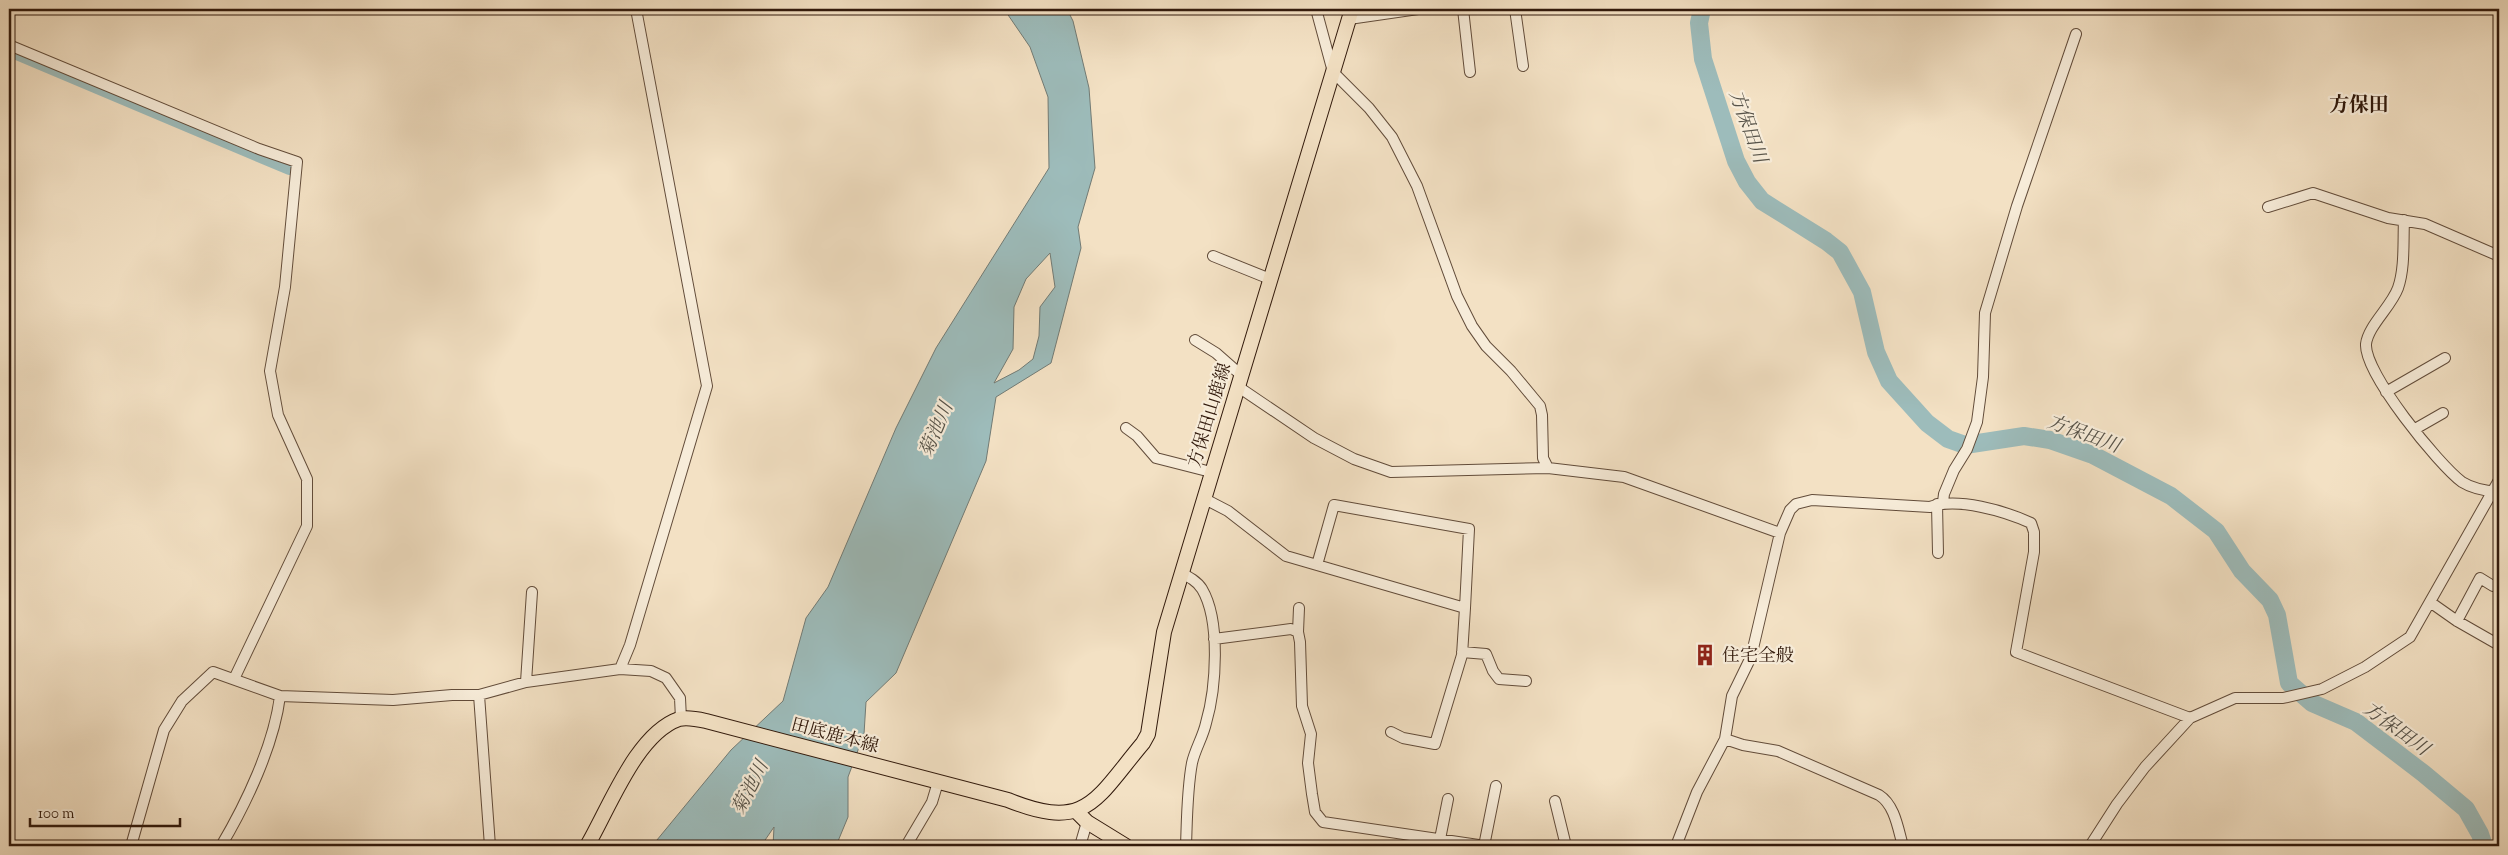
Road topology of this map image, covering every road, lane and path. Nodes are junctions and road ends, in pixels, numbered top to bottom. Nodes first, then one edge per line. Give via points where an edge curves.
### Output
1 (636, 9) edge
2 (1316, 9) edge
3 (1418, 9) edge
4 (1463, 9) edge
5 (1515, 9) edge
6 (1350, 14) edge
7 (2076, 34) dead end
8 (9, 45) edge
9 (1523, 66) dead end
10 (1333, 72) junction
11 (1470, 72) dead end
12 (2268, 207) dead end
13 (2404, 220) junction
14 (1213, 256) dead end
15 (2499, 256) edge
16 (1270, 279) junction
17 (1195, 340) dead end
18 (2445, 358) dead end
19 (1239, 381) junction
20 (2386, 392) junction
21 (2444, 413) dead end
22 (1126, 428) dead end
23 (2415, 430) junction
24 (1548, 468) junction
25 (1211, 472) junction
26 (2499, 480) edge
27 (2496, 492) edge
28 (1203, 498) junction
29 (1940, 503) junction
30 (1780, 533) junction
31 (1938, 553) dead end
32 (1317, 565) junction
33 (1181, 573) junction
34 (2493, 586) dead end
35 (532, 592) dead end
36 (2430, 602) junction
37 (1299, 608) dead end
38 (1465, 608) junction
39 (2457, 621) junction
40 (1298, 632) junction
41 (1214, 639) junction
42 (2499, 645) edge
43 (1462, 652) junction
44 (620, 669) junction
45 (234, 679) junction
46 (1526, 680) dead end
47 (526, 682) junction
48 (479, 695) junction
49 (280, 696) junction
50 (2190, 718) junction
51 (680, 719) junction
52 (1391, 732) dead end
53 (1724, 738) junction
54 (938, 782) junction
55 (1496, 786) dead end
56 (1448, 799) dead end
57 (1556, 800) dead end
58 (1077, 812) junction
59 (1087, 822) junction
60 (1440, 838) junction
61 (131, 846) edge
62 (221, 846) edge
63 (490, 846) edge
64 (587, 846) edge
65 (906, 846) edge
66 (1080, 846) edge
67 (1126, 846) edge
68 (1186, 846) edge
69 (1484, 846) edge
70 (1566, 846) edge
71 (1676, 846) edge
72 (1903, 846) edge
73 (2090, 846) edge

1 - 44 street via 708,386
2 - 10 street
3 - 6 street
4 - 11 street
5 - 9 street
6 - 10 main road, 方保田山鹿線
7 - 29 street via 2017,206 1985,313 1983,377 1977,422
8 - 45 street via 297,162 285,287 270,370 278,415 307,479 307,526
10 - 16 main road, 方保田山鹿線
10 - 24 street via 1392,137 1417,186 1457,296 1472,326 1540,406 1543,458
12 - 13 street via 2313,193 2388,218
13 - 15 street via 2425,224
13 - 20 street via 2398,288 2368,336 2366,345 2368,358
14 - 16 street
16 - 19 main road, 方保田山鹿線
17 - 19 street via 1216,354
18 - 20 street
19 - 24 street via 1314,438 1354,459 1391,472
19 - 25 main road, 方保田山鹿線
20 - 23 street
21 - 23 street
22 - 25 street via 1156,458
23 - 27 street via 2462,482
24 - 30 street via 1624,477
25 - 28 main road, 方保田山鹿線
26 - 27 street
27 - 36 street
28 - 32 street via 1228,511 1286,556
28 - 33 main road, 方保田山鹿線
29 - 30 street via 1930,507 1812,500 1790,510
29 - 31 street
29 - 50 street via 1974,506 2031,522 2034,552 2016,652
30 - 53 street via 1751,657 1732,696
32 - 38 street
32 - 38 street via 1334,505 1469,529
33 - 41 street via 1201,588 1209,606
33 - 58 main road, 方保田山鹿線 via 1164,632 1148,734 1101,792
34 - 39 street via 2480,578
35 - 47 street
36 - 39 street
36 - 50 street via 2410,637 2365,667 2322,689 2282,698 2235,698
37 - 40 street
38 - 43 street
39 - 42 street
40 - 41 street via 1292,629
40 - 60 street via 1302,706 1310,734 1308,763 1315,812 1323,822
41 - 68 street via 1212,696 1192,762
43 - 46 street via 1486,654 1499,679
43 - 52 street via 1436,744 1403,738
44 - 47 street
44 - 51 street via 651,671 666,678 680,698
45 - 49 street
45 - 61 street via 213,672 182,701 164,730
47 - 48 street
48 - 49 street via 452,694 393,700
48 - 63 street
49 - 62 street via 270,737
50 - 73 street via 2134,782
51 - 54 main road, 田底鹿本線 via 706,721
51 - 64 main road via 652,736 643,748
53 - 71 street via 1697,792
53 - 72 street via 1778,751 1879,795 1891,807
54 - 58 main road, 田底鹿本線 via 1048,814
54 - 65 street via 932,802
55 - 69 street
56 - 60 street
57 - 70 street
58 - 59 main road
59 - 66 street
59 - 67 main road
60 - 69 street

